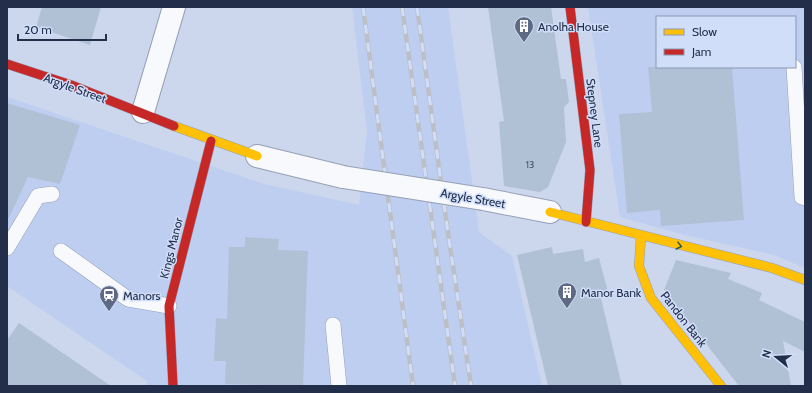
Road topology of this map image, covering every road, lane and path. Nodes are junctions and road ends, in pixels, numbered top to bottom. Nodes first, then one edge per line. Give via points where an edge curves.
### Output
1 (174, 7) edge
2 (570, 7) edge
3 (7, 64) edge
4 (794, 68) edge
5 (143, 112) junction
6 (211, 141) junction
7 (257, 156) joint
8 (52, 194) dead end
9 (805, 198) edge
10 (550, 212) joint
11 (586, 222) junction
12 (641, 236) junction
13 (7, 248) edge
14 (61, 251) dead end
15 (805, 280) edge
16 (168, 306) junction
17 (333, 325) dead end
18 (173, 386) edge
19 (339, 386) edge
20 (721, 386) edge

1 - 5 street
2 - 11 street, Stepney Lane via 590,170
3 - 5 street, Argyle Street
4 - 9 lane via 802,197
5 - 6 street, Argyle Street
6 - 7 street, Argyle Street
6 - 16 street, Kings Manor
7 - 10 street, Argyle Street, bridge via 343,177
8 - 13 lane via 38,196
10 - 11 street, Argyle Street
11 - 12 street, Argyle Street
12 -> 15 street, Argyle Street via 772,268
12 - 20 street, Pandon Bank via 640,266 652,298
14 - 16 lane via 128,299
16 - 18 street, Kings Manor
17 - 19 lane

